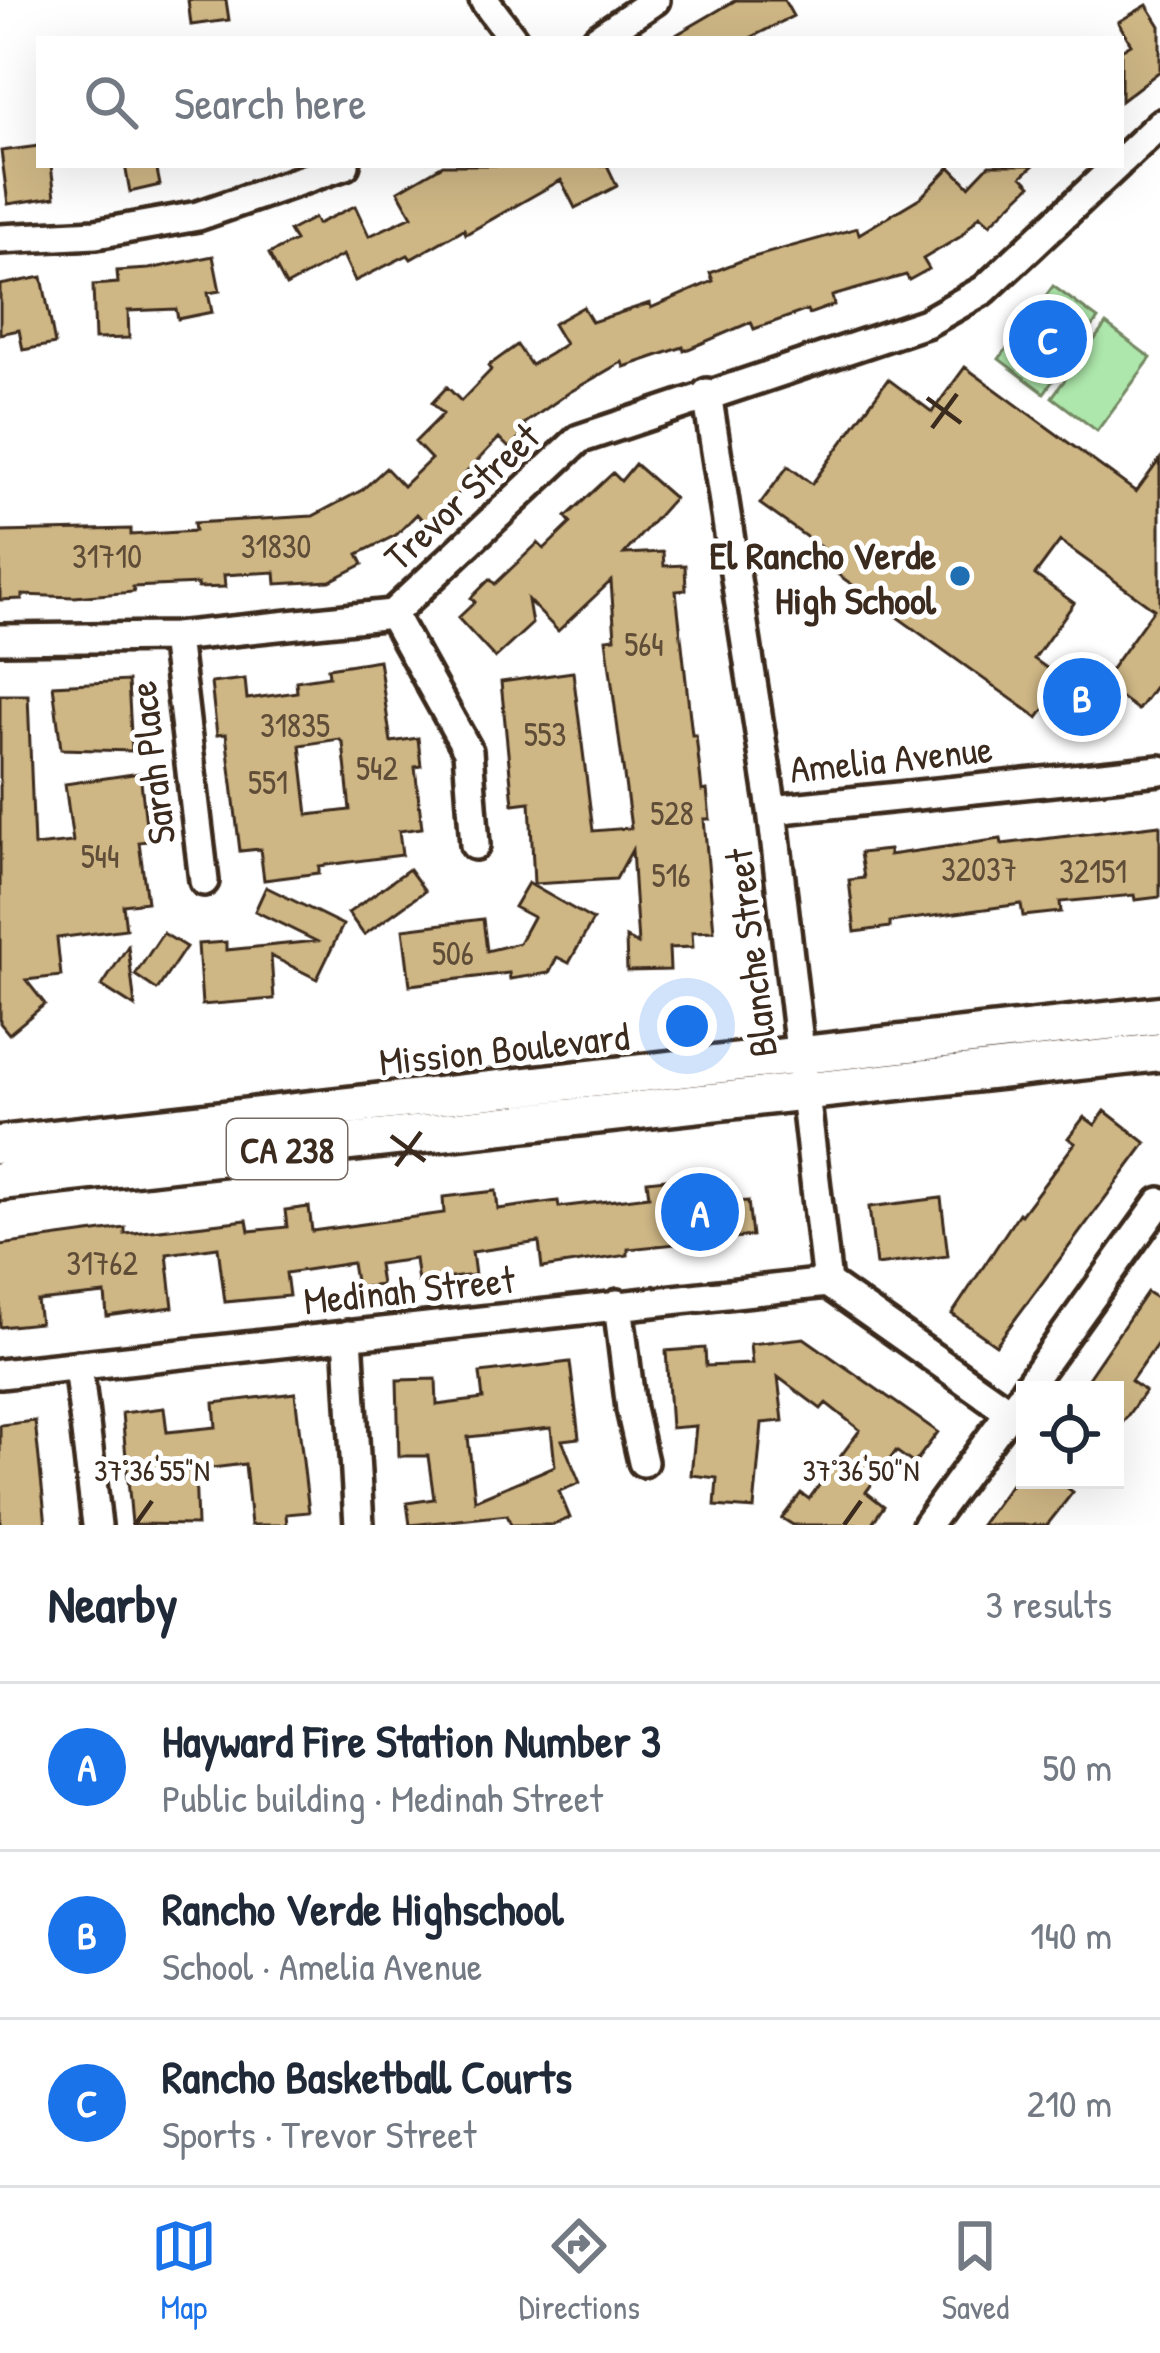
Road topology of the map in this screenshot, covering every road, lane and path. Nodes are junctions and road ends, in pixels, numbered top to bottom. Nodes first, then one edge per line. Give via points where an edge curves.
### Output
1 (484, 0) edge
2 (655, 0) edge
3 (511, 36) edge
4 (601, 36) edge
5 (1160, 124) edge
6 (1124, 158) edge
7 (336, 168) edge
8 (1114, 168) edge
9 (0, 239) edge
10 (707, 393) junction
11 (392, 614) junction
12 (175, 637) junction
13 (0, 639) edge
14 (1160, 770) edge
15 (772, 810) junction
16 (475, 845) dead end
17 (204, 881) dead end
18 (1160, 1016) edge
19 (1160, 1052) edge
20 (804, 1074) junction
21 (0, 1145) edge
22 (0, 1181) edge
23 (1160, 1202) edge
24 (827, 1283) junction
25 (618, 1304) junction
26 (348, 1335) junction
27 (78, 1365) junction
28 (0, 1374) edge
29 (1032, 1381) edge
30 (1016, 1396) edge
31 (1016, 1403) edge
32 (643, 1462) dead end
33 (97, 1525) edge
34 (358, 1525) edge
35 (927, 1525) edge

1 - 3 street
2 - 4 street
5 - 6 street, Trevor Street
7 - 9 street via 198,216 96,234
8 - 10 street, Trevor Street via 984,290 926,323
10 - 11 street, Trevor Street via 579,439
10 - 15 street, Blanche Street
11 - 12 street, Trevor Street
11 - 16 street via 468,751
12 - 13 street, Trevor Street
12 - 17 street, Sarah Place
14 - 15 street, Amelia Avenue
15 - 20 street, Blanche Street
18 - 20 main road, Mission Boulevard / CA 238
19 - 20 main road, Mission Boulevard / CA 238
20 - 21 main road, Mission Boulevard / CA 238
20 - 22 main road, Mission Boulevard / CA 238
20 - 24 street, Blanche Street
23 - 29 street
24 - 25 street, Medinah Street
24 - 30 street
25 - 26 street, Medinah Street
25 - 32 street
26 - 27 street, Medinah Street
26 - 34 street
27 - 28 street, Medinah Street
27 - 33 street
31 - 35 street

